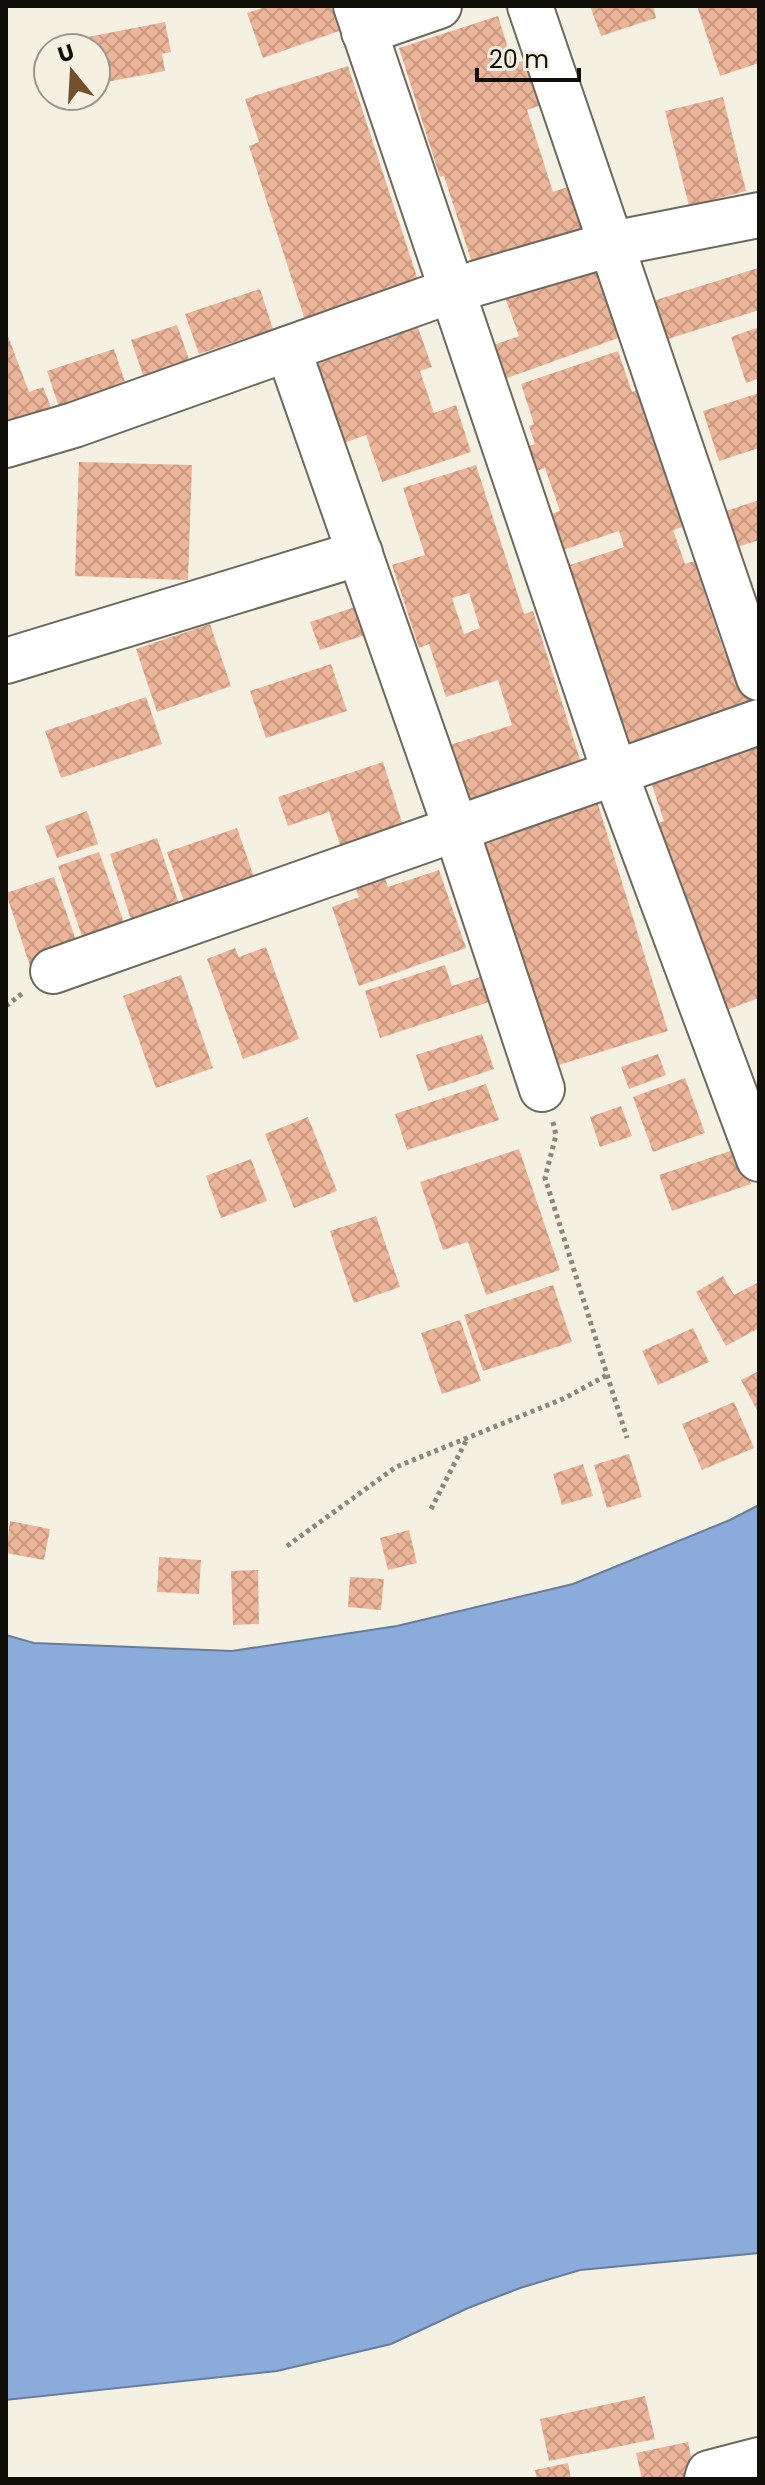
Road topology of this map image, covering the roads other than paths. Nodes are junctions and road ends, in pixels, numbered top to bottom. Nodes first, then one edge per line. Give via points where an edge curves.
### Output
1 (439, 6) edge
2 (530, 6) edge
3 (360, 19) edge
4 (759, 215) edge
5 (611, 244) junction
6 (450, 291) junction
7 (288, 349) junction
8 (6, 445) edge
9 (360, 553) junction
10 (6, 661) edge
11 (759, 678) edge
12 (759, 722) edge
13 (615, 773) junction
14 (456, 829) junction
15 (53, 971) dead end
16 (542, 1089) road end
17 (759, 1159) edge
18 (759, 2460) edge
19 (707, 2479) edge

1 - 3 street
2 - 5 street
3 - 6 street
4 - 5 street
5 - 6 street
5 - 11 street
6 - 7 street
6 - 13 street
7 - 8 street
7 - 9 street
9 - 10 street
9 - 14 street
12 - 13 street
13 - 14 street
13 - 17 street
14 - 15 street
14 - 16 street
18 - 19 street via 716,2469

